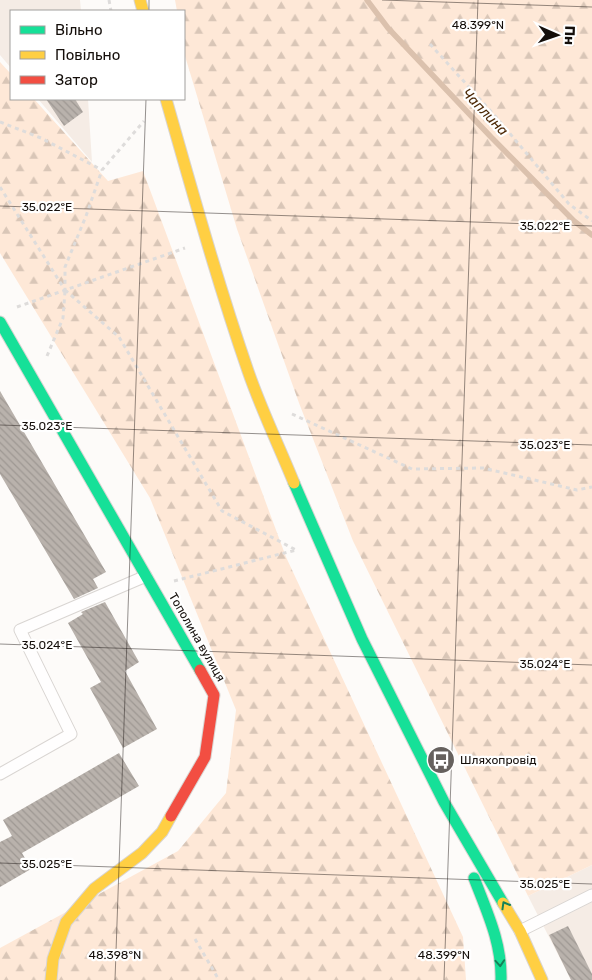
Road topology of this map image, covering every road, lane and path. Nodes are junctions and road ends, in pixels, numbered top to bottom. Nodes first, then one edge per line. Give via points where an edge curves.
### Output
1 (430, 44) dead end
2 (166, 100) edge
3 (144, 120) dead end
4 (0, 122) edge
5 (102, 170) junction
6 (0, 187) edge
7 (592, 221) edge
8 (185, 248) dead end
9 (65, 290) junction
10 (9, 310) dead end
11 (0, 322) edge
12 (47, 356) dead end
13 (292, 414) dead end
14 (592, 487) edge
15 (149, 581) junction
16 (0, 774) edge
17 (444, 802) junction
18 (592, 895) edge
19 (520, 932) junction
20 (195, 939) dead end
21 (51, 980) edge
22 (219, 980) edge
23 (501, 980) edge
24 (542, 980) edge

1 - 7 path via 570,204
2 - 17 main road via 206,241 249,373 362,638
3 - 5 path
4 - 5 path via 42,138
5 - 9 path via 65,267
6 - 9 path
8 - 9 path
9 - 10 path
9 - 12 path via 63,318
9 - 15 path via 119,336 222,510 296,550
11 - 15 main road, Тополина вулиця
13 - 14 path via 412,469 483,468 577,490
15 - 16 lane via 20,630 71,734
15 - 21 main road, Тополина вулиця via 214,695 205,757 162,832 142,853 94,889 66,922 53,959
19 -> 17 main road
17 -> 23 main road via 494,930 500,953
18 - 19 lane
19 - 24 main road
20 - 22 path

